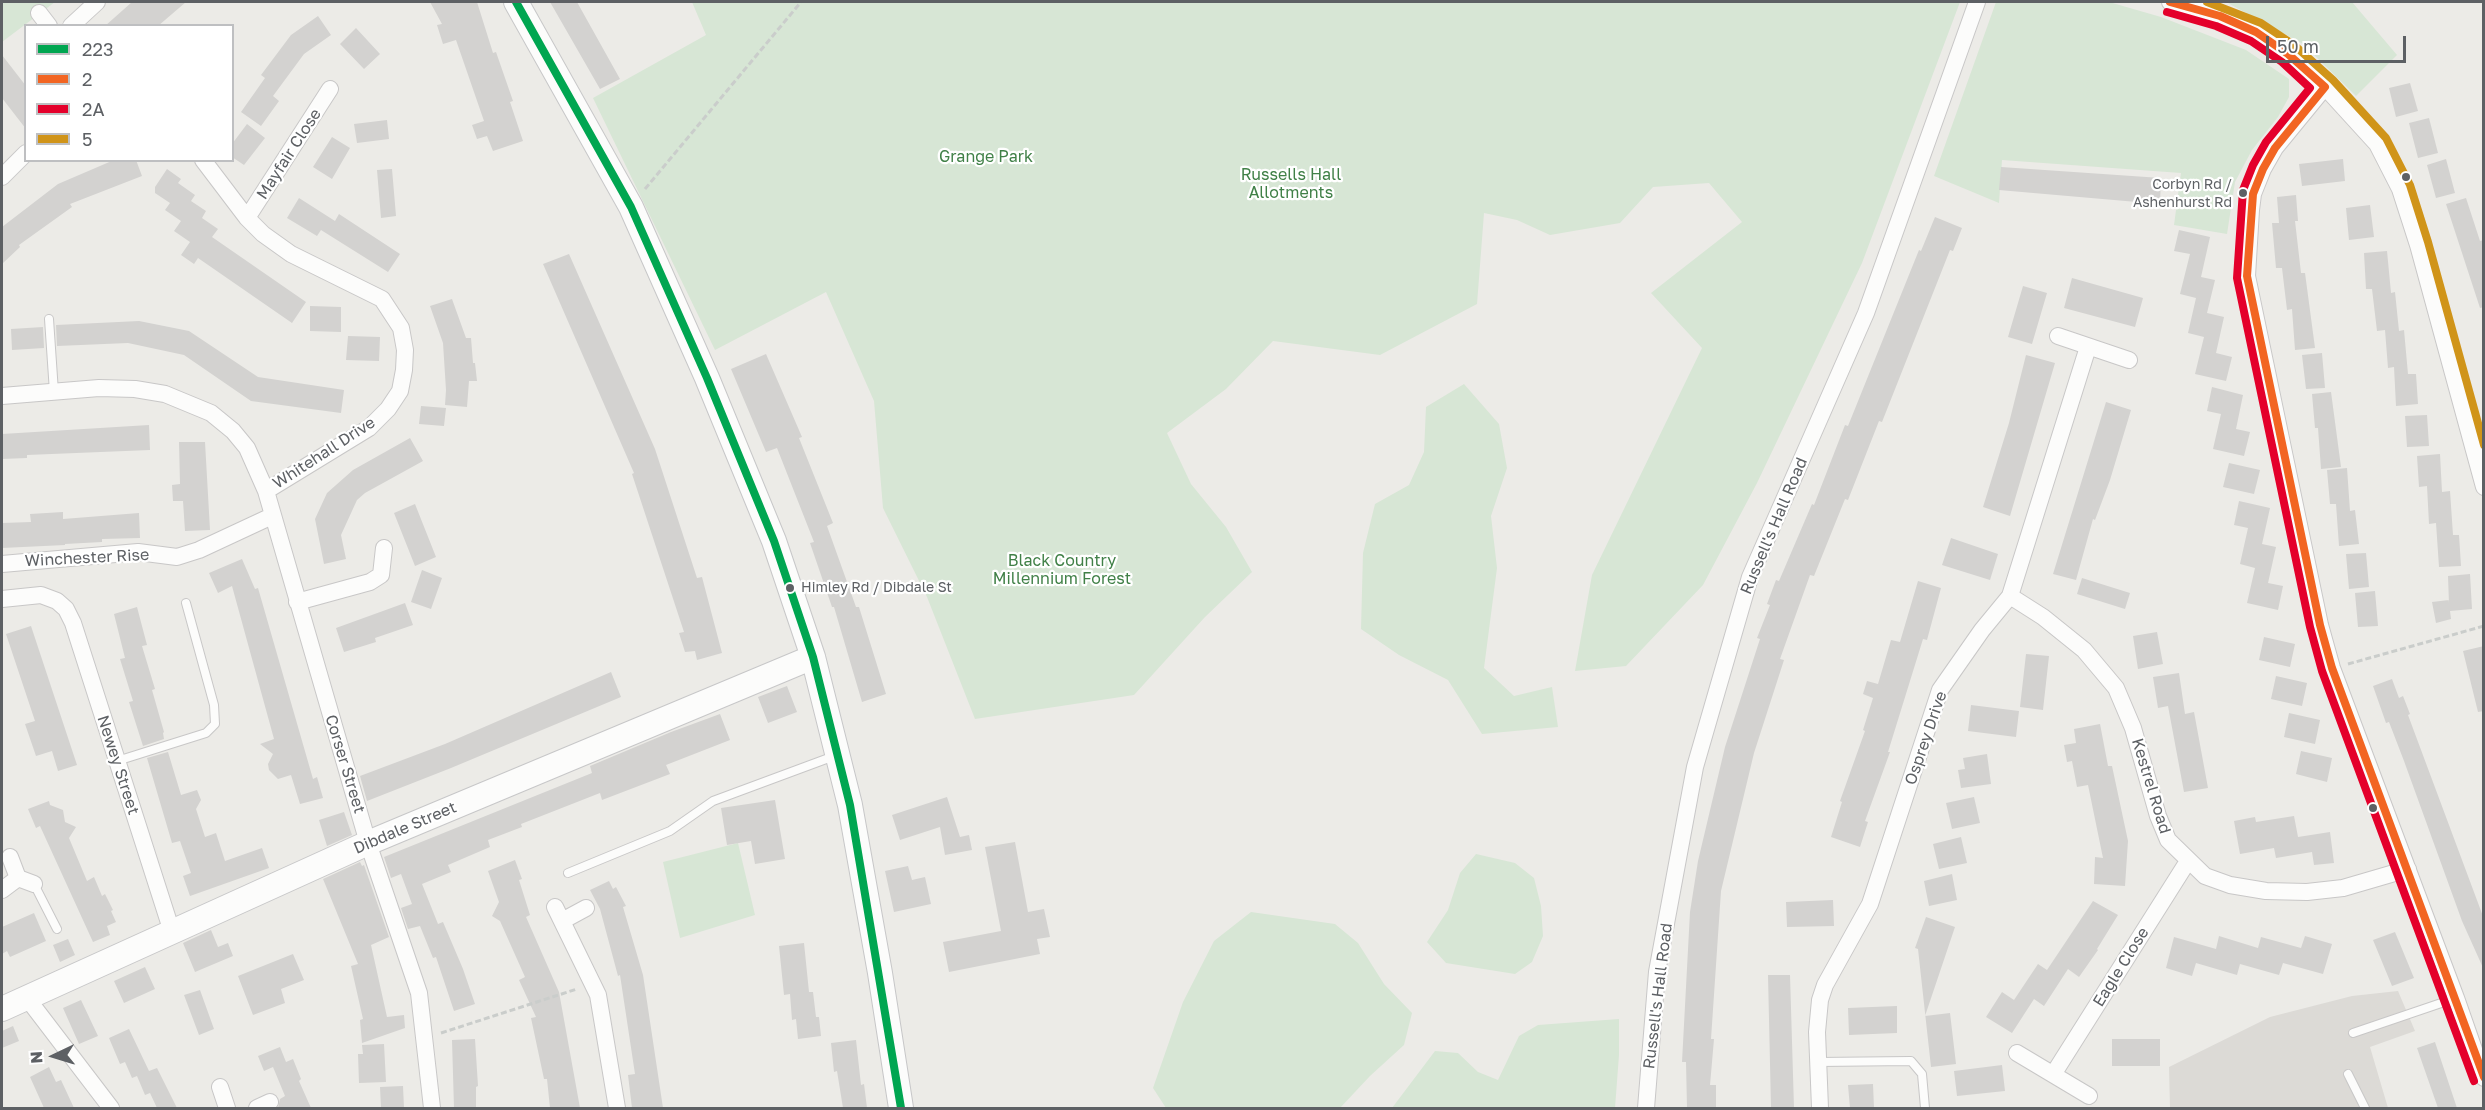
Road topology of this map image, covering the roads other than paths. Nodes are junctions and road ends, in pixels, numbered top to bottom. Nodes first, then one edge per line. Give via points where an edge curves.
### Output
1 (97, 2) edge
2 (516, 2) edge
3 (1977, 2) edge
4 (2170, 2) edge
5 (73, 24) edge
6 (2325, 87) junction
7 (330, 89) dead end
8 (24, 155) edge
9 (205, 162) edge
10 (2, 177) edge
11 (247, 218) junction
12 (49, 319) dead end
13 (2058, 336) dead end
14 (2088, 347) junction
15 (2129, 360) dead end
16 (54, 392) junction
17 (2, 396) edge
18 (2484, 487) edge
19 (266, 491) junction
20 (272, 516) junction
21 (384, 548) dead end
22 (2, 564) edge
23 (2010, 596) junction
24 (2, 599) edge
25 (297, 602) junction
26 (186, 603) dead end
27 (813, 657) junction
28 (837, 755) junction
29 (117, 761) junction
30 (368, 843) junction
31 (10, 857) dead end
32 (2188, 861) junction
33 (2409, 869) junction
34 (568, 873) dead end
35 (18, 878) junction
36 (34, 884) joint
37 (2, 890) edge
38 (586, 908) dead end
39 (57, 929) dead end
40 (172, 932) junction
41 (27, 998) junction
42 (2456, 998) junction
43 (2, 1009) edge
44 (2353, 1033) dead end
45 (2017, 1053) dead end
46 (1818, 1062) junction
47 (2054, 1073) junction
48 (2348, 1074) dead end
49 (2484, 1078) edge
50 (220, 1087) dead end
51 (2089, 1096) dead end
52 (111, 1108) edge
53 (227, 1108) edge
54 (432, 1108) edge
55 (617, 1108) edge
56 (901, 1108) edge
57 (1646, 1108) edge
58 (1820, 1108) edge
59 (1926, 1108) edge
60 (2365, 1108) edge

1 - 5 street
2 - 27 main road via 631,207 774,541
3 - 57 street, Russell's Hall Road via 1866,313 1750,578 1695,767 1658,972
4 - 6 street via 2220,16 2256,32
6 - 18 street via 2377,144 2400,189
6 - 33 street via 2275,148 2263,169 2253,194 2247,276 2320,626 2352,727
7 - 11 street, Mayfair Close
8 - 10 street
9 - 11 street, Whitehall Drive
11 - 19 street, Whitehall Drive via 291,254 382,298 401,328 405,350 400,391 388,410 369,428
12 - 16 lane
13 - 14 street
14 - 15 street
14 - 23 street, Osprey Drive
16 - 17 street, Corser Street
16 - 19 street, Corser Street via 135,389 196,405 220,419 247,448
19 - 20 street, Corser Street
20 - 22 street, Winchester Rise via 177,557 138,552
20 - 25 street, Corser Street
21 - 25 street via 381,575 370,582
23 - 32 street, Kestrel Road via 2084,650 2116,688 2133,728 2158,816 2168,840
23 - 46 street, Osprey Drive via 1940,690 1870,904 1824,986 1819,1011
24 - 29 street, Newey Street via 41,595 66,609
25 - 30 street, Corser Street
26 - 29 lane via 214,705 215,724 206,733
27 - 28 main road
27 - 30 main road, Dibdale Street
28 - 34 lane via 712,801 670,831
28 - 56 main road via 850,805
29 - 40 street, Newey Street
30 - 40 main road, Dibdale Street
30 - 54 street, Corser Street via 419,993
31 - 35 street
32 - 33 street, Kestrel Road via 2205,876 2266,891 2343,888
32 - 47 street, Eagle Close
33 - 42 street
35 - 36 street
35 - 37 street
36 - 39 lane
38 - 55 street via 559,914 598,995
40 - 41 main road, Dibdale Street
41 - 43 main road, Dibdale Street
41 - 52 street
42 - 44 lane
42 - 49 street
45 - 47 street
46 - 58 street, Osprey Drive
46 - 59 lane via 1911,1061 1922,1074
47 - 51 street
48 - 60 lane
50 - 53 street

